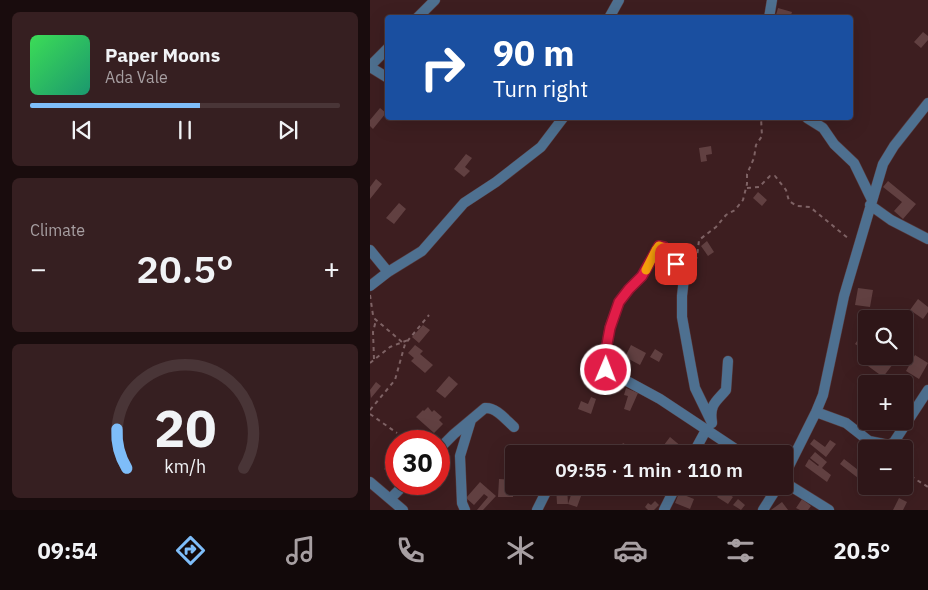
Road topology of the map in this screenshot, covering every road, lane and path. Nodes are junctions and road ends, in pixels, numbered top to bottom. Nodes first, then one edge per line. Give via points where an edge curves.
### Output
1 (435, 0) edge
2 (619, 0) edge
3 (772, 0) edge
4 (421, 15) edge
5 (611, 15) edge
6 (770, 15) edge
7 (385, 51) edge
8 (370, 67) edge
9 (385, 76) edge
10 (928, 103) edge
11 (561, 120) edge
12 (761, 120) edge
13 (810, 120) edge
14 (747, 188) junction
15 (871, 202) junction
16 (928, 239) edge
17 (370, 250) edge
18 (856, 255) junction
19 (388, 272) junction
20 (682, 273) junction
21 (370, 287) edge
22 (429, 315) dead end
23 (376, 320) junction
24 (408, 340) junction
25 (402, 342) junction
26 (374, 359) junction
27 (728, 361) dead end
28 (370, 362) edge
29 (928, 390) edge
30 (370, 412) edge
31 (816, 412) junction
32 (471, 419) junction
33 (514, 428) dead end
34 (711, 429) junction
35 (393, 430) edge
36 (450, 439) edge
37 (699, 445) edge
38 (731, 445) edge
39 (793, 458) edge
40 (913, 478) edge
41 (370, 482) edge
42 (928, 487) edge
43 (793, 488) edge
44 (394, 495) edge
45 (544, 495) edge
46 (672, 495) edge
47 (772, 495) edge
48 (391, 498) junction
49 (403, 510) edge
50 (465, 510) edge
51 (537, 510) edge
52 (664, 510) edge
53 (763, 510) edge
54 (829, 510) edge

1 - 4 street
2 - 5 street
3 - 6 street
7 - 8 street
8 - 9 street
10 - 15 street via 883,164
11 - 19 street via 541,147 464,203 422,251
12 - 14 path via 762,136 747,174
13 - 15 street via 823,128 854,163
14 - 18 path via 759,187 774,176 786,190 789,200 817,212 850,240
14 - 20 path via 740,206 699,240 697,257 687,263
15 - 16 street via 891,220
15 - 18 street
17 - 19 street
18 - 31 street via 826,383
19 - 21 street
20 - 34 street via 682,317 691,367
20 - 34 street via 664,247 659,246 642,276 619,302 610,328 603,368 640,386
21 - 23 path
22 - 24 path
23 - 25 path
23 - 26 path
24 - 25 path
24 - 30 path via 395,380
25 - 26 path
26 - 28 path
27 - 34 street via 726,390 714,402
29 - 31 street via 889,445 869,441 846,423
30 - 35 path
31 - 39 street
32 - 33 street via 485,408 490,408
32 - 36 street
32 - 50 street via 460,456
34 - 37 street
34 - 38 street
40 - 42 path
41 - 48 street
43 - 54 street
44 - 48 street
45 - 51 street
46 - 52 street
47 - 53 street
48 - 49 street

